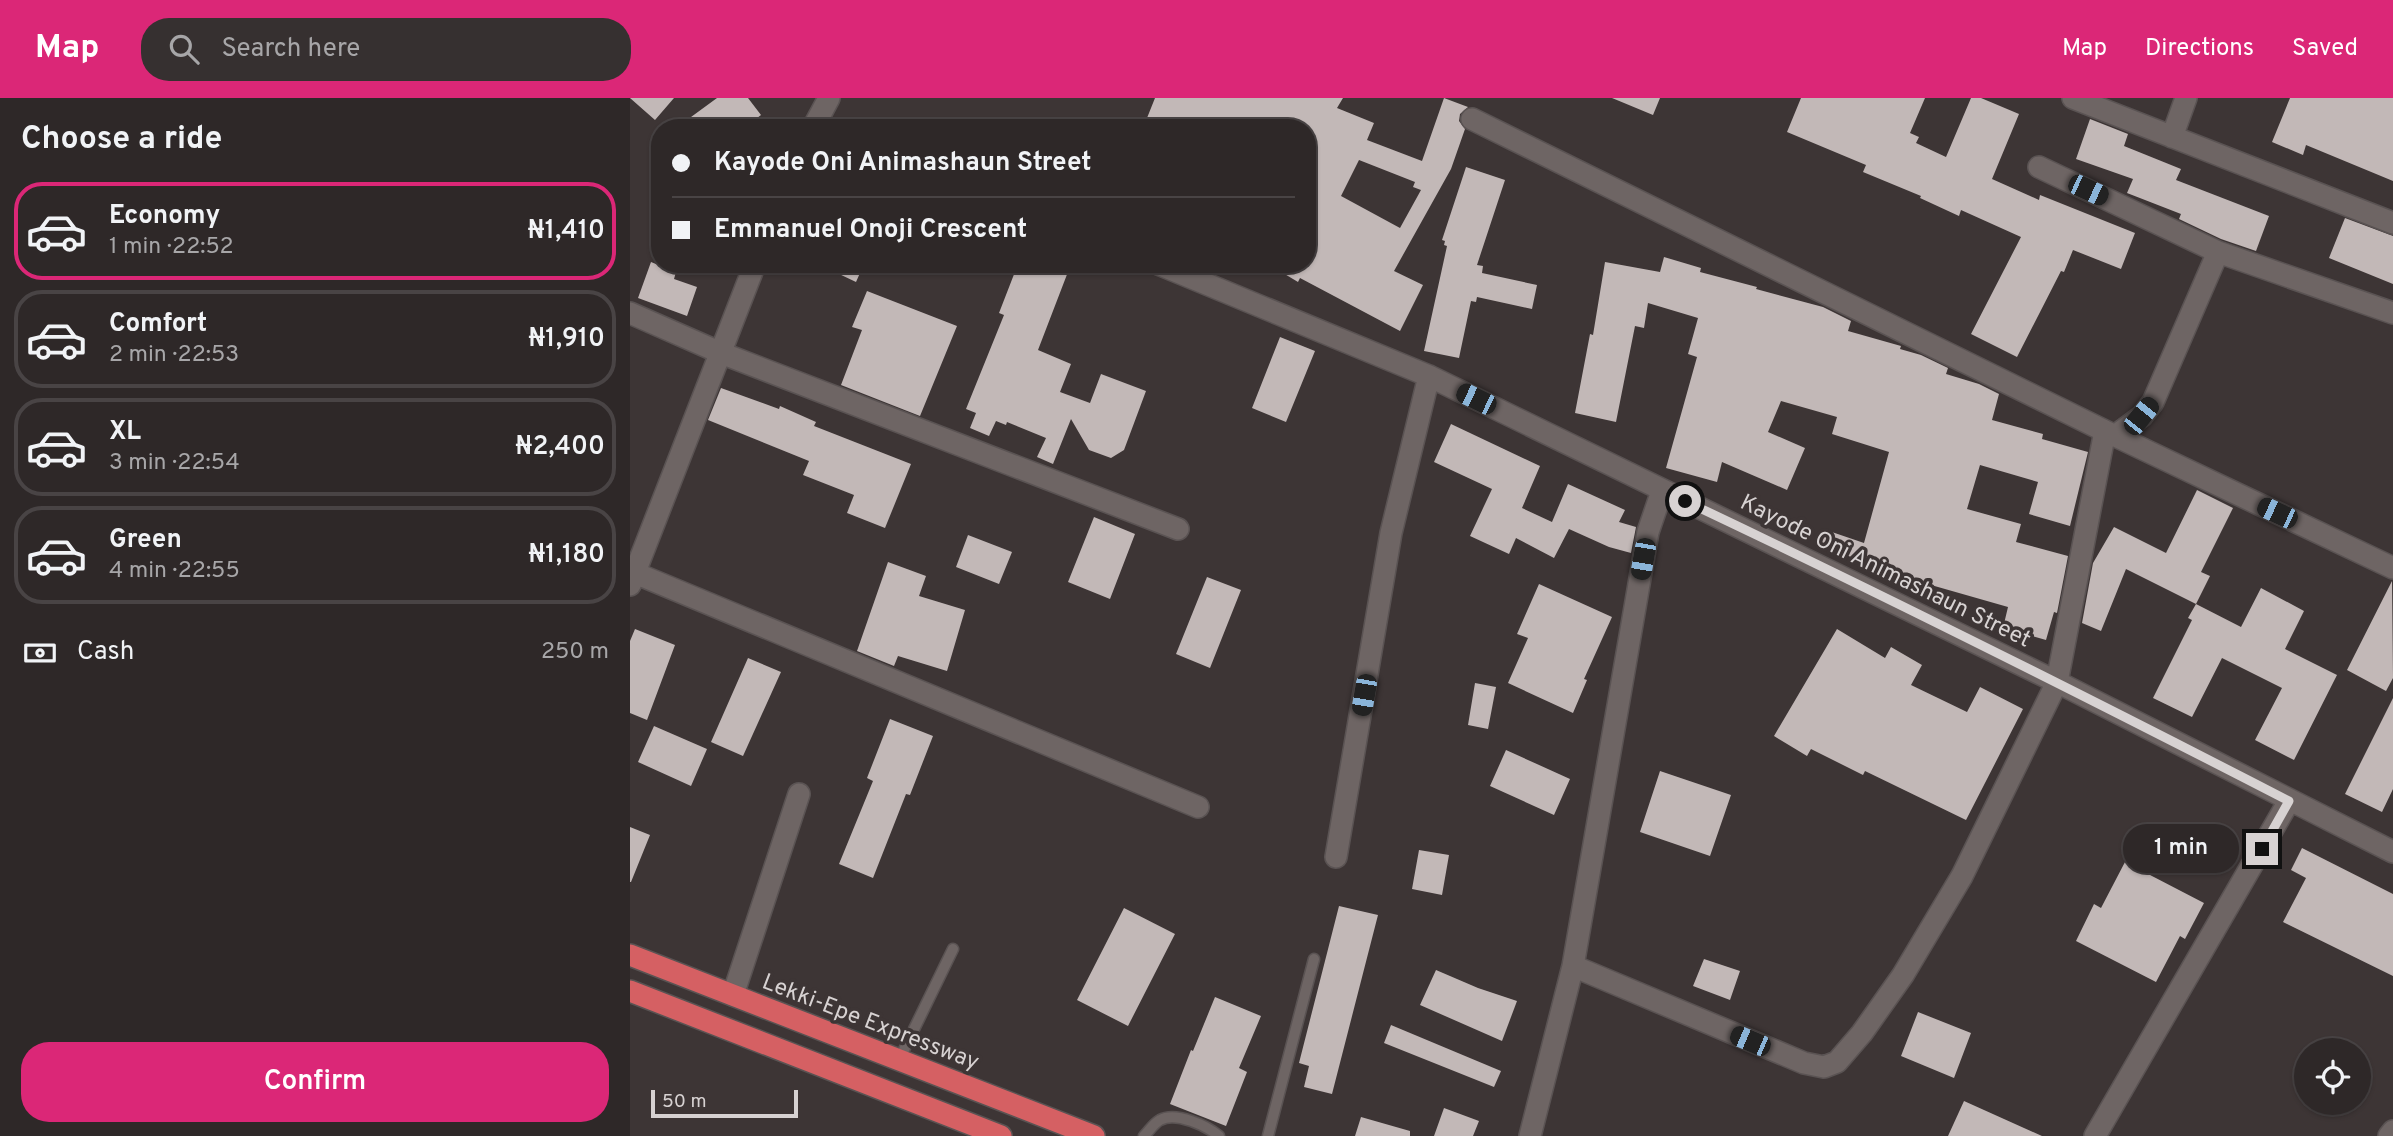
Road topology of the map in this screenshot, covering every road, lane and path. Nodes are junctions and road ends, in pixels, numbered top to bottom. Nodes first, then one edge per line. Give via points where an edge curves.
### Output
1 (829, 98) edge
2 (2073, 98) edge
3 (2186, 98) edge
4 (821, 119) edge
5 (1472, 119) dead end
6 (2172, 137) junction
7 (2039, 167) dead end
8 (2393, 223) edge
9 (2218, 252) junction
10 (752, 273) edge
11 (1180, 273) edge
12 (630, 313) edge
13 (2393, 313) edge
14 (721, 353) junction
15 (1429, 376) junction
16 (2110, 433) junction
17 (1662, 491) junction
18 (1178, 529) dead end
19 (2393, 568) edge
20 (632, 577) edge
21 (2057, 682) junction
22 (799, 794) dead end
23 (2289, 801) junction
24 (1198, 807) dead end
25 (2393, 852) edge
26 (1336, 857) dead end
27 (953, 949) dead end
28 (630, 955) edge
29 (1314, 959) dead end
30 (1573, 966) junction
31 (630, 991) edge
32 (733, 995) junction
33 (899, 1060) junction
34 (2393, 1131) edge
35 (1001, 1136) edge
36 (1094, 1136) edge
37 (1144, 1136) edge
38 (1219, 1136) edge
39 (1268, 1136) edge
40 (1530, 1136) edge
41 (2095, 1136) edge
42 (2389, 1136) edge

1 - 4 street
2 - 6 street
3 - 6 street
5 - 16 street
6 - 8 street
7 - 9 street
9 - 13 street
9 - 16 street via 2153,402 2141,416
10 - 14 street
11 - 15 street, Kayode Oni Animashaun Street
12 - 14 street
14 - 18 street
14 - 20 street
15 - 17 street, Kayode Oni Animashaun Street
15 - 26 street via 1391,533
16 - 19 street
16 - 21 street
17 - 21 street, Kayode Oni Animashaun Street
17 - 30 street via 1648,533
20 - 24 street
21 - 23 street, Kayode Oni Animashaun Street
21 - 30 street via 1962,876 1903,975 1837,1062 1824,1067 1804,1063
22 - 32 street
23 - 25 street, Kayode Oni Animashaun Street
23 - 41 street
27 - 33 lane
28 - 32 highway, Lekki-Epe Expressway
29 - 39 lane
30 - 40 street
31 - 35 highway
32 - 33 highway, Lekki-Epe Expressway
33 - 36 highway, Lekki-Epe Expressway
34 - 42 street
37 - 38 lane via 1160,1120 1173,1117

